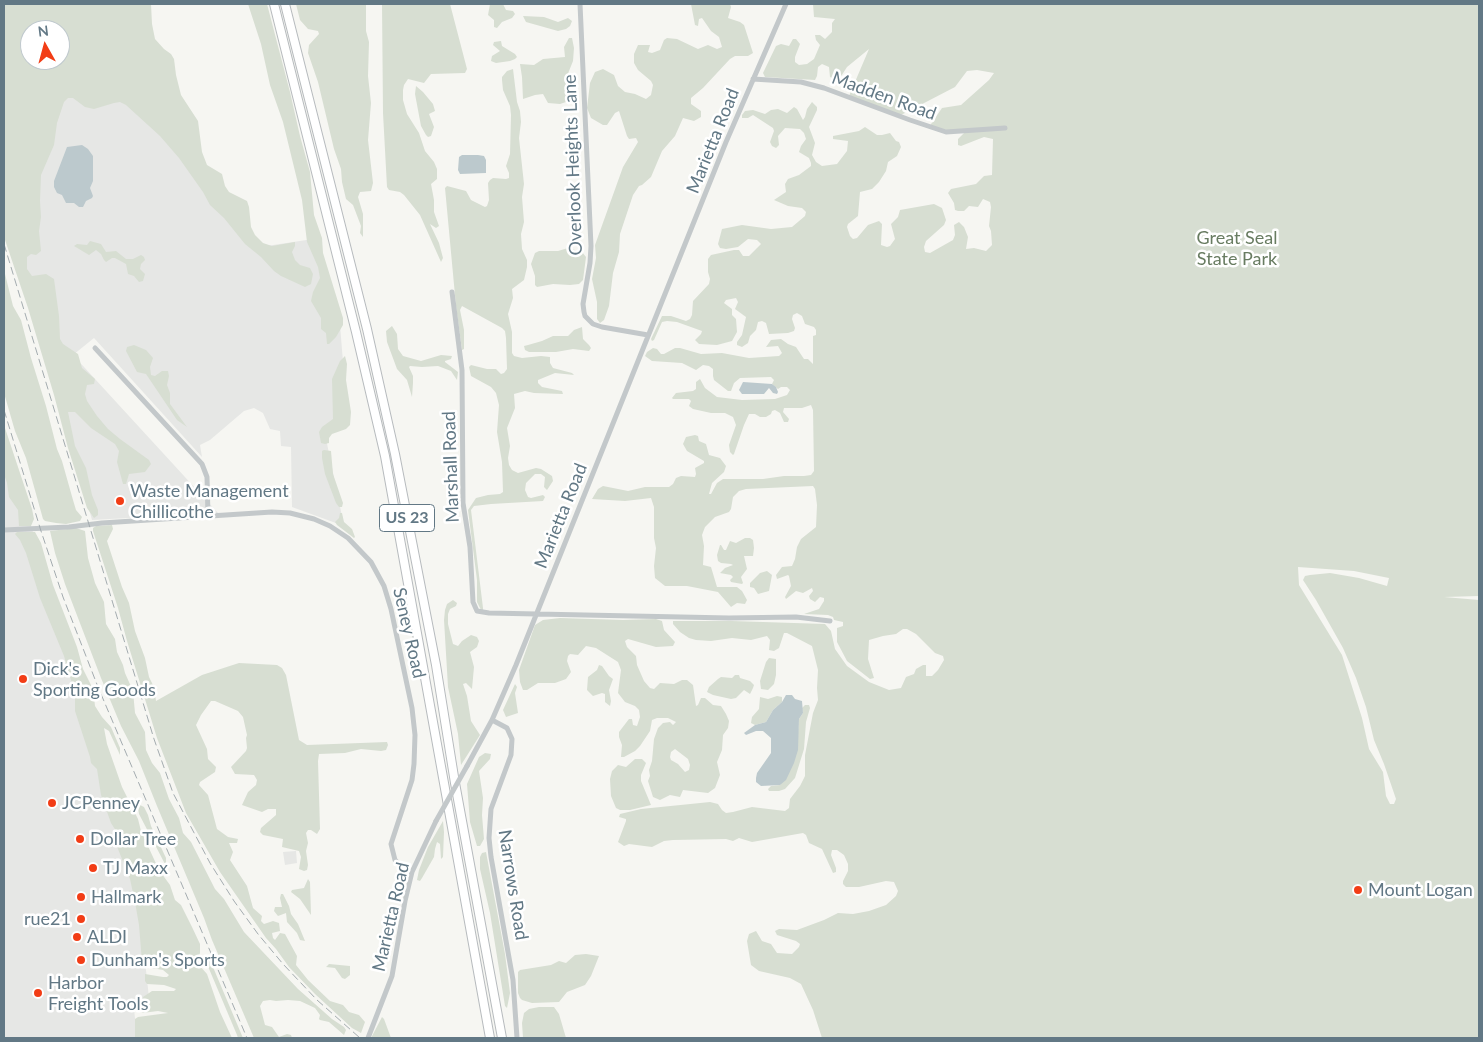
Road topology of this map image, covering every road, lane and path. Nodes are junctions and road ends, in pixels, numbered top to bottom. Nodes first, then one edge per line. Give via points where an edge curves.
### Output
1 (274, 4) edge
2 (285, 4) edge
3 (580, 4) edge
4 (786, 4) edge
5 (753, 79) junction
6 (1005, 128) dead end
7 (452, 292) dead end
8 (648, 335) junction
9 (95, 348) dead end
10 (208, 516) junction
11 (4, 530) edge
12 (536, 614) junction
13 (830, 621) dead end
14 (492, 720) junction
15 (412, 872) junction
16 (368, 1038) edge
17 (490, 1038) edge
18 (502, 1038) edge
19 (517, 1038) edge

1 - 17 highway, US 23 via 385,456
2 - 18 highway, US 23 via 395,454
3 - 8 street, Overlook Heights Lane via 591,246 584,312 593,324
4 - 5 street, Marietta Road
5 - 6 street, Madden Road via 801,82 824,88 946,132
5 - 8 street, Marietta Road
7 - 12 street, Marshall Road via 462,361 463,503 474,606 484,613
8 - 12 street, Marietta Road
9 - 10 street via 202,464 208,477
10 - 11 street, Seney Road
10 - 15 street, Seney Road via 272,512 305,516 348,538 376,569 391,608 416,735 412,780 391,844 395,860
12 - 13 street via 775,617
12 - 14 street, Marietta Road
14 - 15 street, Marietta Road, bridge via 436,821
14 - 19 street, Narrows Road via 507,728 512,739 511,755 491,809 489,838 513,980
15 - 16 street, Marietta Road via 392,976

